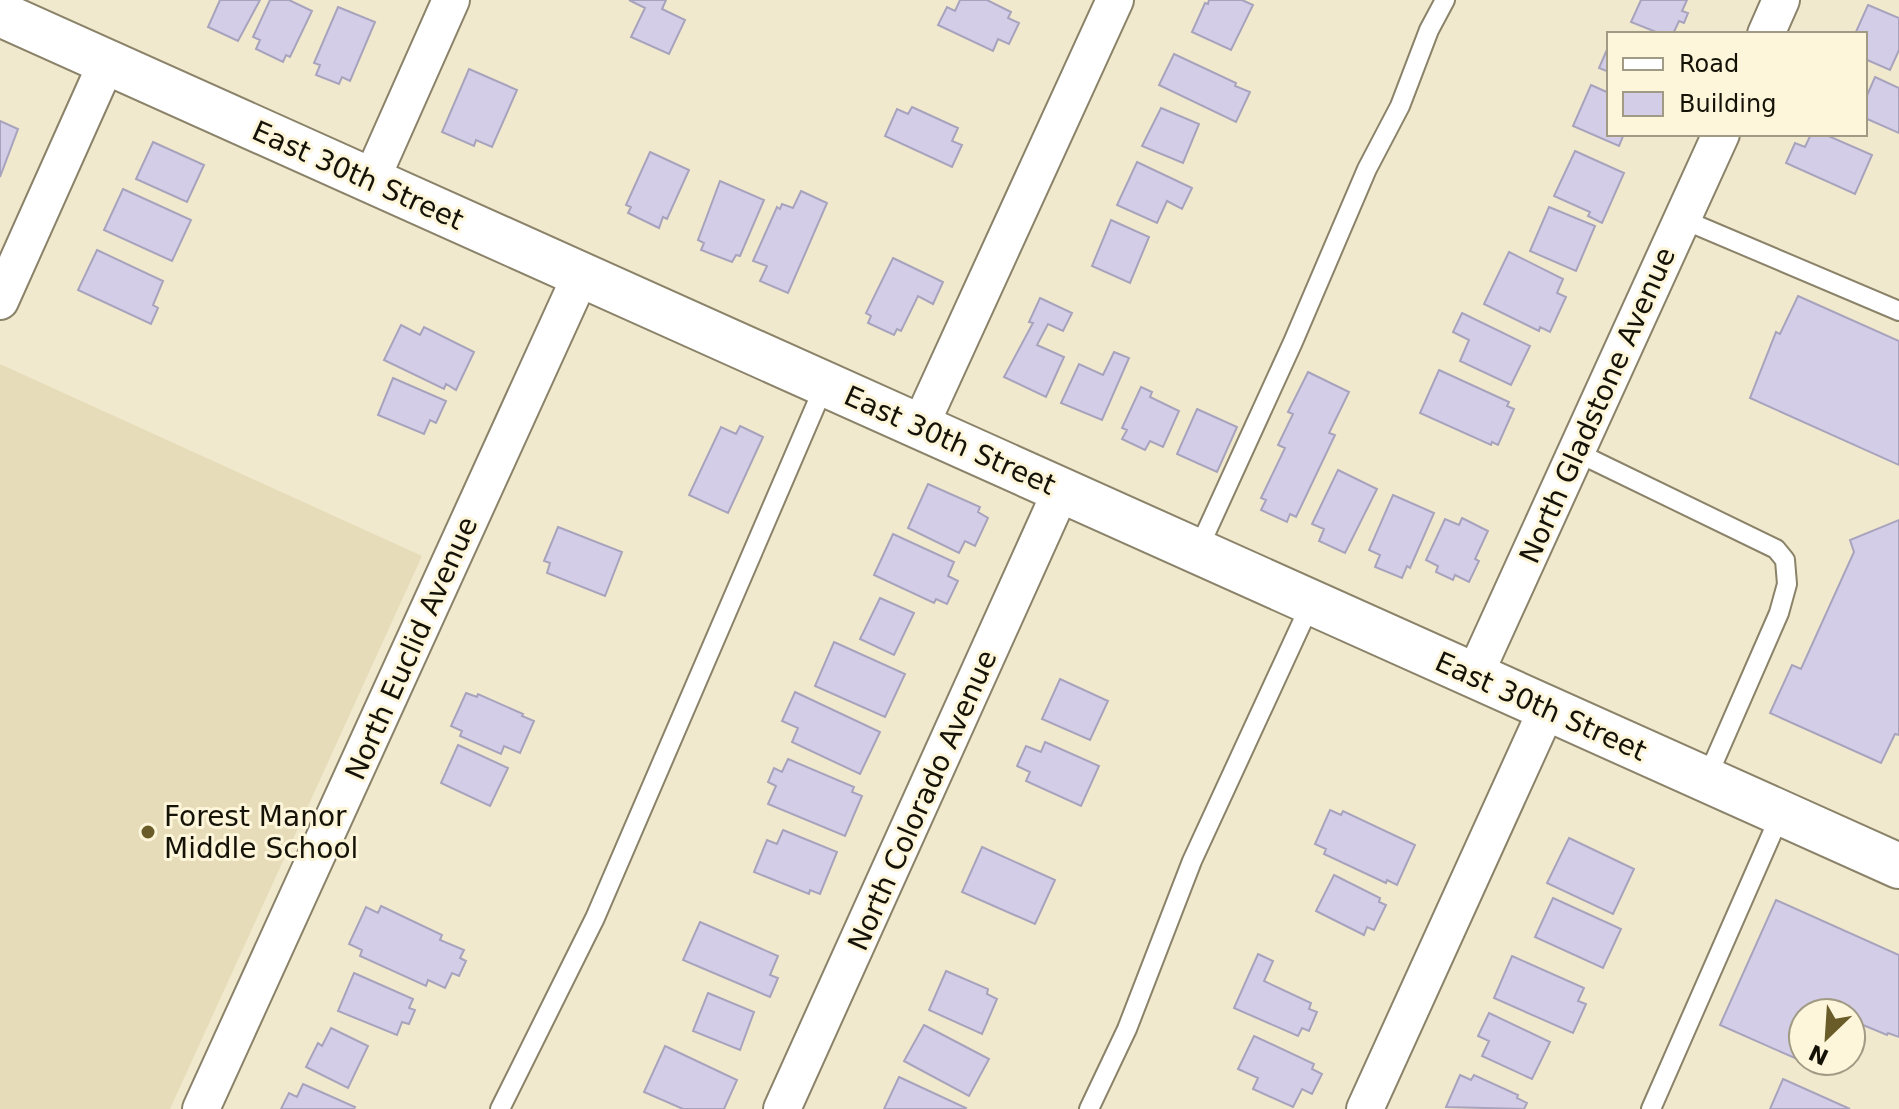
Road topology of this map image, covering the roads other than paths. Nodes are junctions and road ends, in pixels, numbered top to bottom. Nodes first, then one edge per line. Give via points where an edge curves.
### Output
1 (451, 0) edge
2 (1115, 0) edge
3 (1445, 0) edge
4 (1781, 0) edge
5 (0, 14) edge
6 (1767, 32) edge
7 (107, 62) junction
8 (1720, 136) edge
9 (371, 180) junction
10 (1682, 219) junction
11 (581, 275) junction
12 (0, 301) edge
13 (1899, 311) edge
14 (825, 384) junction
15 (920, 426) junction
16 (1576, 452) junction
17 (1061, 491) junction
18 (1197, 552) junction
19 (1311, 603) junction
20 (1474, 676) junction
21 (1547, 709) junction
22 (1706, 780) junction
23 (1781, 813) junction
24 (1899, 866) edge
25 (201, 1109) edge
26 (500, 1109) edge
27 (782, 1109) edge
28 (1089, 1109) edge
29 (1365, 1109) edge
30 (1651, 1109) edge

1 - 9 street
2 - 15 street
3 - 18 lane
4 - 6 street
5 - 7 main road, East 30th Street
7 - 9 main road, East 30th Street
7 - 12 street
8 - 10 street, North Gladstone Avenue
9 - 11 main road, East 30th Street
10 - 13 lane
10 - 16 street, North Gladstone Avenue
11 - 14 main road, East 30th Street
11 - 25 street, North Euclid Avenue
14 - 15 main road, East 30th Street
14 - 26 lane via 595,918
15 - 17 main road, East 30th Street
16 - 20 street, North Gladstone Avenue
16 - 22 lane via 1776,549 1785,560 1787,584 1779,613
17 - 18 main road, East 30th Street
17 - 27 street, North Colorado Avenue
18 - 19 main road, East 30th Street
19 - 20 main road, East 30th Street
19 - 28 lane via 1192,861 1127,1029
20 - 21 main road, East 30th Street
21 - 22 main road, East 30th Street
21 - 29 street
22 - 23 main road, East 30th Street
23 - 24 main road, East 30th Street
23 - 30 lane

